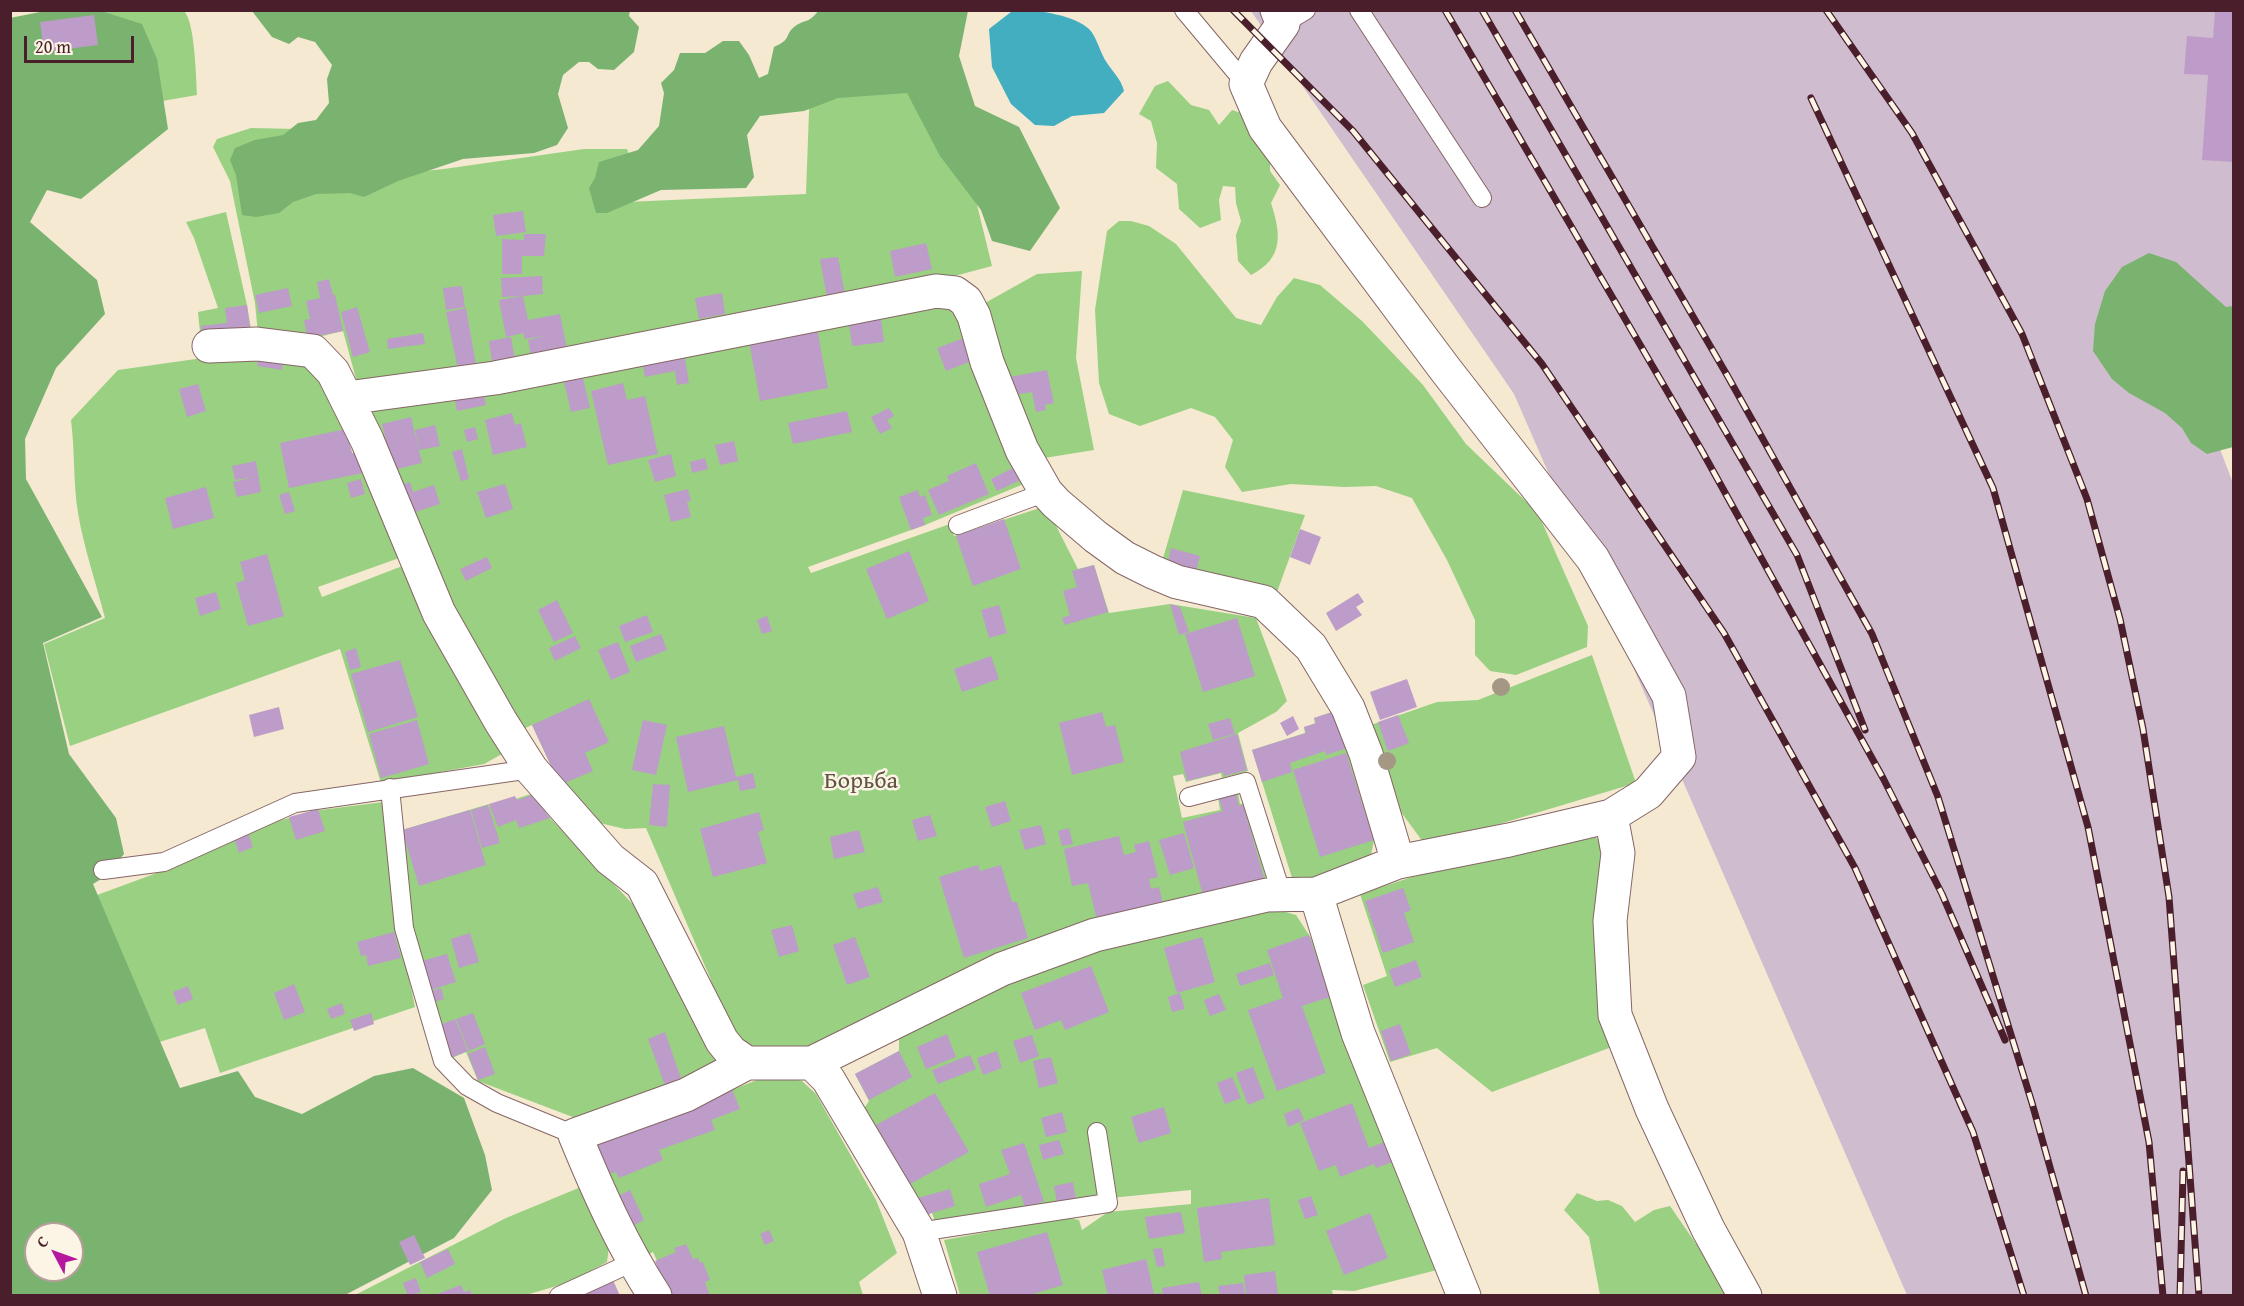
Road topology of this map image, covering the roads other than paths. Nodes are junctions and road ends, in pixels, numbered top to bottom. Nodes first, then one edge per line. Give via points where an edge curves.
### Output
1 (1184, 10) edge
2 (1359, 10) edge
3 (1289, 15) edge
4 (1246, 84) junction
5 (1482, 198) dead end
6 (209, 346) dead end
7 (347, 398) junction
8 (1046, 492) junction
9 (958, 525) dead end
10 (531, 769) junction
11 (390, 788) junction
12 (1189, 797) dead end
13 (1611, 816) junction
14 (1398, 862) junction
15 (104, 870) dead end
16 (1316, 894) junction
17 (1282, 895) junction
18 (747, 1063) junction
19 (812, 1063) junction
20 (1098, 1132) dead end
21 (575, 1135) junction
22 (919, 1232) junction
23 (633, 1262) junction
24 (559, 1296) edge
25 (655, 1296) edge
26 (940, 1296) edge
27 (1464, 1296) edge
28 (1745, 1296) edge

1 - 4 lane
2 - 5 lane
3 - 4 street via 1256,62
4 - 13 street via 1265,128 1444,369 1593,559 1669,696 1679,757 1648,793
6 - 7 street via 257,344 314,351 333,372
7 - 8 street via 495,378 936,291 955,293 966,301 974,316 987,362 1022,450
7 - 10 street via 439,613
8 - 9 lane
8 - 14 street via 1125,558 1177,582 1264,602 1311,647 1347,708 1366,754
10 - 11 lane
10 - 18 street via 610,859 642,884 722,1041
11 - 15 lane via 295,803 164,862
11 - 21 lane via 404,928 443,1061 467,1086 497,1103
12 - 17 lane via 1246,782
13 - 14 street
13 - 28 street via 1618,853 1610,921 1615,1015 1675,1159
14 - 16 street
16 - 17 street
16 - 27 street via 1358,1033
17 - 19 street via 1267,895 1095,935 1002,969
18 - 19 street
18 - 21 street via 686,1095
19 - 22 street via 828,1079
20 - 22 lane via 1108,1203
21 - 23 street
22 - 26 street
23 - 24 lane
23 - 25 street

